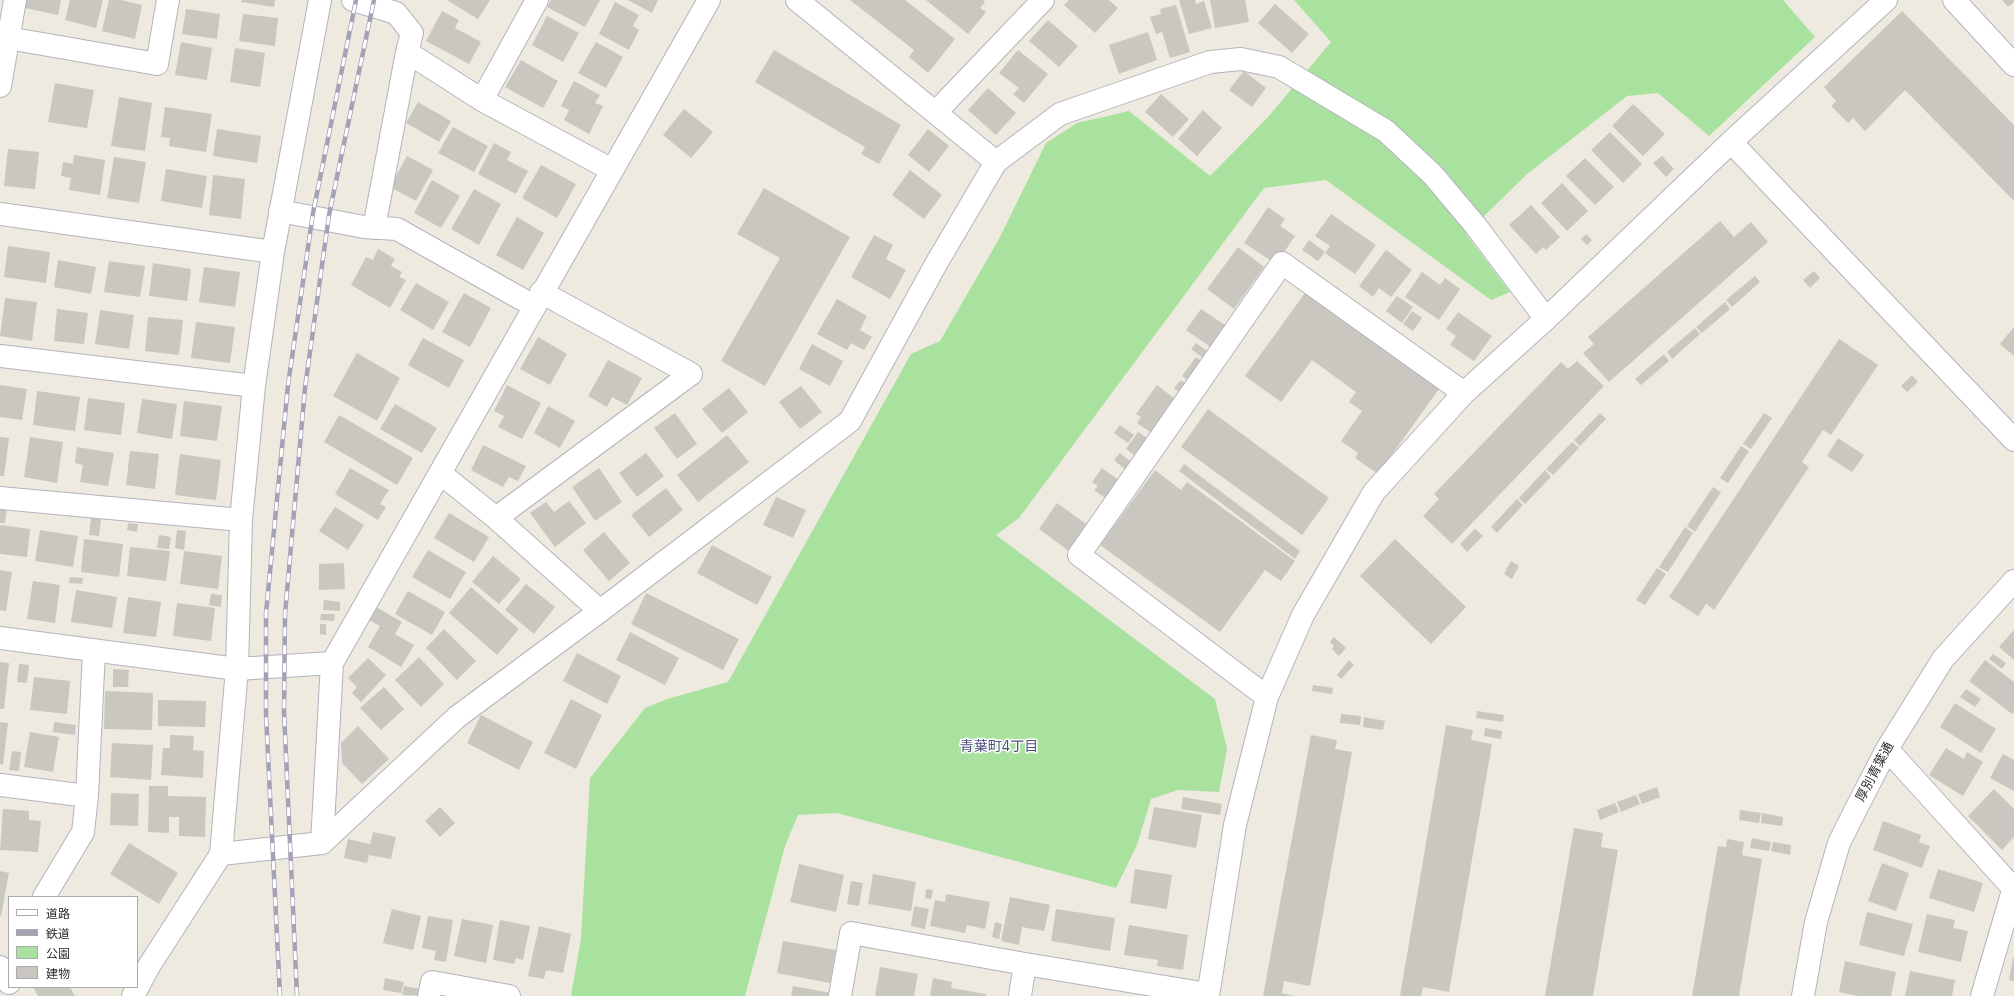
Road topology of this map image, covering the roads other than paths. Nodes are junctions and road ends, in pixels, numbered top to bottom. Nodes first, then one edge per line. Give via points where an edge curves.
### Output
1 (15, 0) edge
2 (168, 0) edge
3 (320, 0) edge
4 (354, 0) edge
5 (537, 0) edge
6 (708, 0) edge
7 (796, 0) edge
8 (1886, 0) edge
9 (1954, 0) edge
10 (1037, 2) edge
11 (8, 38) junction
12 (407, 52) junction
13 (2014, 65) edge
14 (0, 80) edge
15 (482, 100) junction
16 (936, 112) junction
17 (1731, 142) junction
18 (996, 162) junction
19 (612, 170) junction
20 (280, 211) junction
21 (0, 214) edge
22 (374, 228) junction
23 (273, 252) junction
24 (538, 299) junction
25 (1546, 319) junction
26 (0, 356) edge
27 (254, 386) junction
28 (1464, 393) junction
29 (2014, 440) edge
30 (440, 473) junction
31 (0, 498) edge
32 (496, 518) junction
33 (242, 520) junction
34 (2014, 581) edge
35 (600, 611) junction
36 (0, 638) edge
37 (94, 651) junction
38 (332, 663) junction
39 (237, 669) junction
40 (1267, 697) junction
41 (1887, 749) junction
42 (0, 785) edge
43 (87, 796) junction
44 (322, 843) junction
45 (221, 854) junction
46 (2014, 888) edge
47 (45, 896) edge
48 (1025, 964) junction
49 (138, 987) edge
50 (1208, 995) edge
51 (429, 996) edge
52 (509, 996) edge
53 (840, 996) edge
54 (1020, 996) edge
55 (1803, 996) edge
56 (1982, 996) edge

1 - 11 street
2 - 11 street via 157,64
3 - 20 street
4 - 12 street via 396,13 412,33
5 - 15 street
6 - 19 street
7 - 16 street
8 - 17 street
9 - 13 street
10 - 16 street
11 - 14 street
12 - 15 street
12 - 22 street
15 - 19 street
16 - 18 street
17 - 25 street
17 - 29 street
18 - 25 street via 1060,114 1210,62 1241,59 1279,67 1386,131 1433,175 1476,225
18 - 35 street via 936,264 850,421
19 - 24 street
20 - 22 street
20 - 23 street
21 - 23 street
22 - 24 street via 397,229
23 - 27 street
24 - 30 street
24 - 32 street via 691,374
25 - 28 street
26 - 27 street
27 - 33 street
28 - 40 street via 1374,492 1303,615
28 - 40 street via 1282,263 1079,555
30 - 32 street
30 - 38 street
31 - 33 street
32 - 35 street
33 - 39 street
34 - 41 street, 厚別青葉通 via 1943,658
35 - 44 street via 457,717
36 - 37 street
37 - 39 street
37 - 43 street
38 - 39 street
38 - 44 street
39 - 45 street
40 - 50 street via 1235,825
41 - 46 street
41 - 55 street, 厚別青葉通 via 1839,843 1816,922
42 - 43 street
43 - 47 street via 83,832
44 - 45 street
45 - 49 street
46 - 56 street
48 - 50 street
48 - 53 street via 851,933
48 - 54 street
51 - 52 street via 432,982

